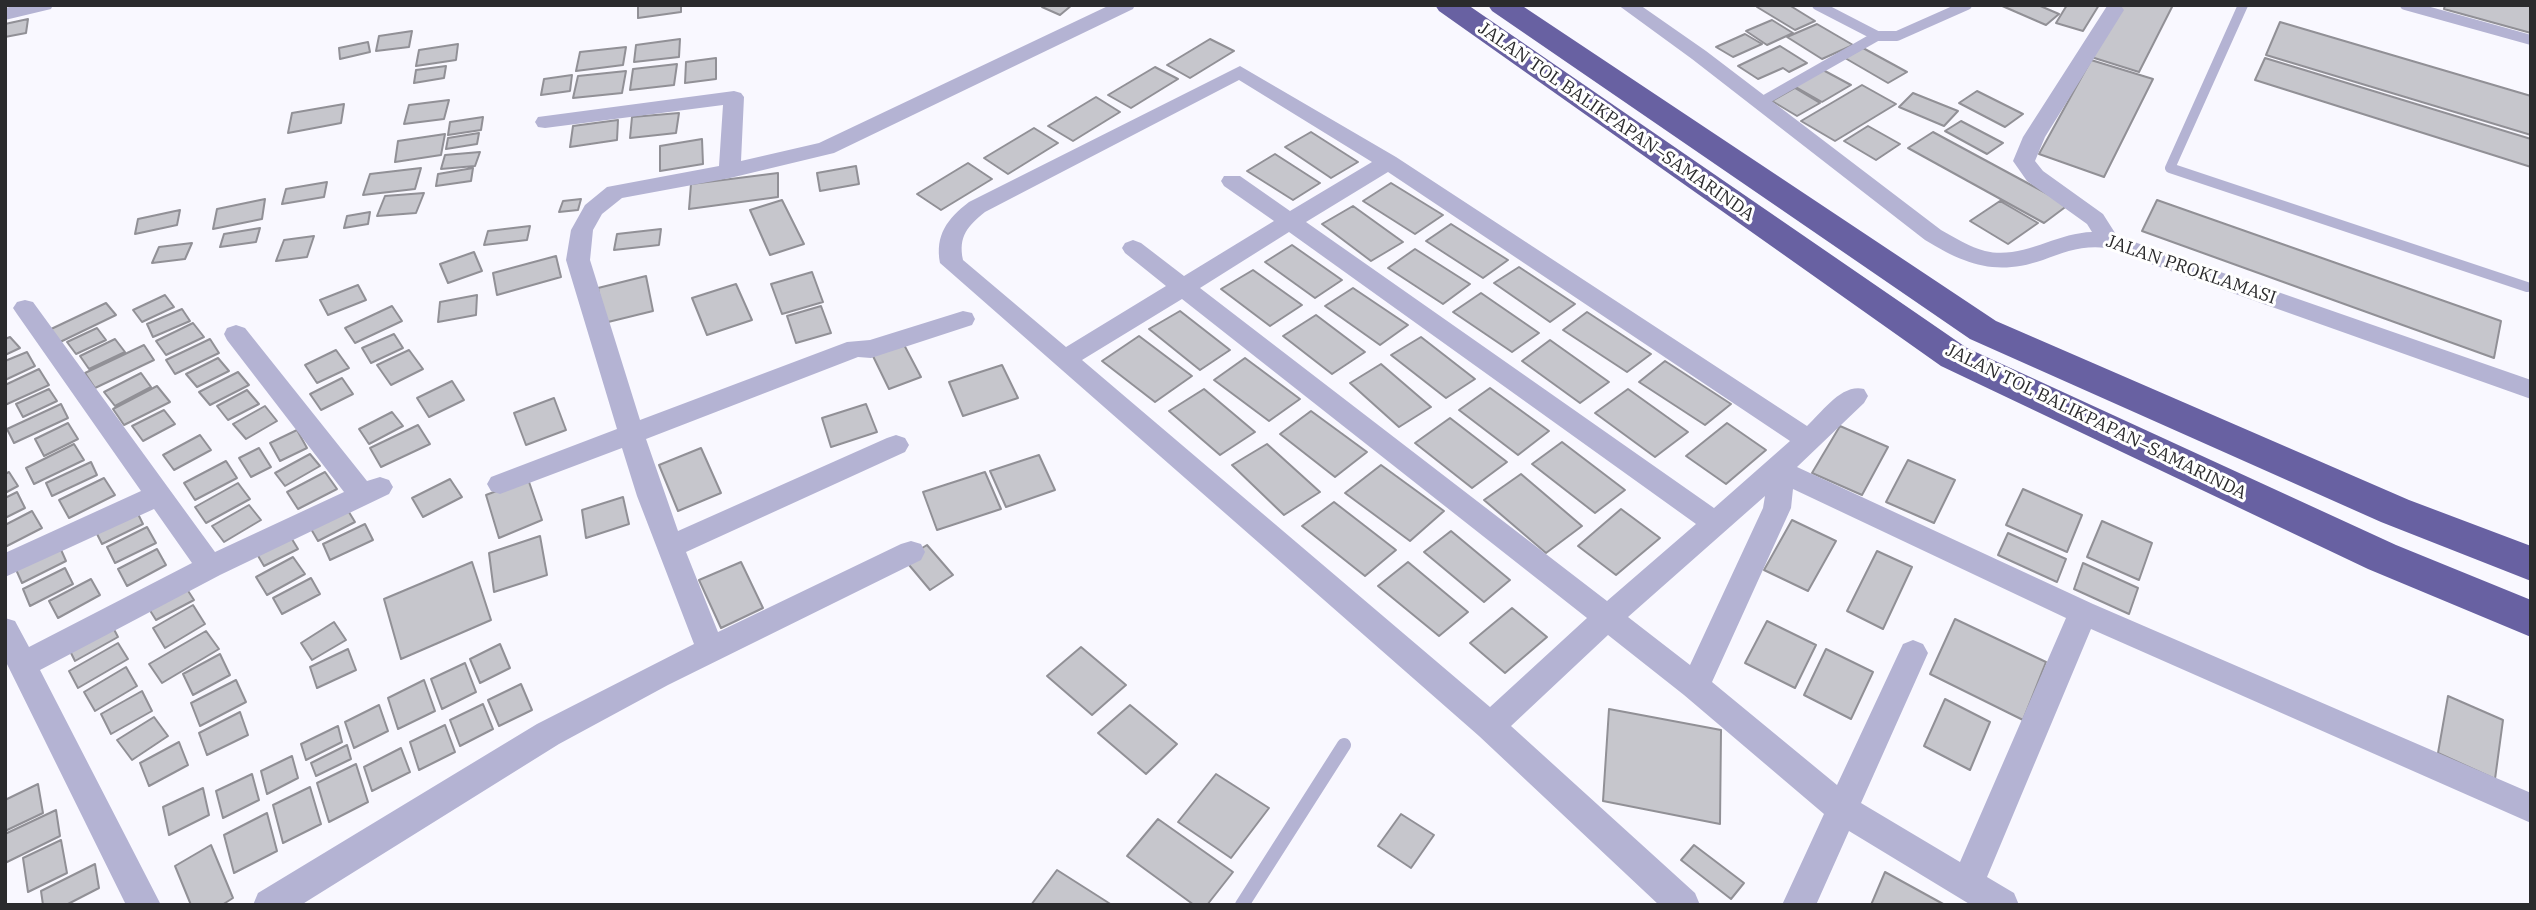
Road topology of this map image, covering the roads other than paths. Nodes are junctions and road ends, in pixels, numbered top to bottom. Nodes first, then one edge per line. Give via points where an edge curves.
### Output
1 (44, 5) edge
2 (1126, 5) edge
3 (1448, 5) edge
4 (1502, 5) edge
5 (1628, 5) edge
6 (1817, 5) edge
7 (1967, 5) edge
8 (2243, 5) edge
9 (2405, 5) edge
10 (2114, 10) dead end
11 (5, 14) edge
12 (1877, 36) junction
13 (2531, 40) edge
14 (1761, 102) junction
15 (545, 122) dead end
16 (1388, 162) junction
17 (730, 172) junction
18 (1232, 181) dead end
19 (1290, 222) junction
20 (2109, 241) junction
21 (1133, 248) dead end
22 (1183, 287) junction
23 (2527, 287) dead end
24 (25, 308) dead end
25 (963, 319) dead end
26 (236, 334) dead end
27 (1065, 359) junction
28 (2531, 390) edge
29 (1854, 396) dead end
30 (631, 435) junction
31 (1808, 440) junction
32 (896, 445) dead end
33 (1777, 470) junction
34 (500, 484) dead end
35 (371, 491) joint
36 (158, 495) junction
37 (2395, 511) junction
38 (1716, 524) junction
39 (670, 547) junction
40 (911, 552) dead end
41 (2531, 555) edge
42 (2531, 564) edge
43 (5, 566) edge
44 (210, 567) junction
45 (2083, 613) junction
46 (1608, 617) junction
47 (2531, 620) edge
48 (5, 630) edge
49 (711, 650) junction
50 (1913, 653) dead end
51 (24, 664) junction
52 (1695, 686) junction
53 (1490, 726) junction
54 (1344, 745) dead end
55 (2531, 808) edge
56 (1843, 810) junction
57 (1967, 885) junction
58 (144, 905) edge
59 (270, 905) edge
60 (1242, 905) edge
61 (1683, 905) edge
62 (1799, 905) edge
63 (2002, 905) edge

1 - 11 street
2 - 17 street via 826,148
3 - 47 highway, JALAN TOL BALIKPAPAN–SAMARINDA via 1954,357 2382,558
4 - 37 highway, JALAN TOL BALIKPAPAN–SAMARINDA via 1983,330
5 - 14 street, JALAN PROKLAMASI
6 - 12 lane
7 - 12 lane via 1897,36
8 - 23 lane via 2170,168
9 - 13 lane
10 - 20 street via 2034,137 2024,161 2035,176 2095,219
12 - 14 lane
14 - 20 street, JALAN PROKLAMASI via 1933,236 1975,257 2019,259 2080,238
15 - 17 street via 734,97
16 - 19 street
16 - 27 street via 1240,72 977,206 950,234 952,263
16 - 31 street
17 - 30 street via 615,192 593,210 582,230 578,260
18 - 19 street
19 - 22 street
19 - 38 street
20 - 28 street, JALAN PROKLAMASI
21 - 22 street
22 - 27 street
22 - 46 street
24 - 36 street
25 - 30 street via 872,349 856,348
26 - 35 street
27 - 53 street
29 - 31 street
30 - 34 street
30 - 39 street
31 - 33 street
32 - 39 street
33 - 38 street
33 - 45 street
33 - 52 street via 1777,508
35 - 44 street
36 - 43 street
36 - 44 street
37 - 41 highway
37 - 42 highway, JALAN TOL BALIKPAPAN–SAMARINDA
38 - 46 street
39 - 49 street
40 - 49 street
44 - 51 street
45 - 55 street
45 - 57 street
46 - 52 street
46 - 53 street
48 - 51 street
49 - 59 street via 548,734
50 - 56 street
51 - 58 street
52 - 56 street
53 - 61 street
54 - 60 lane
56 - 57 street
56 - 62 street
57 - 63 street

